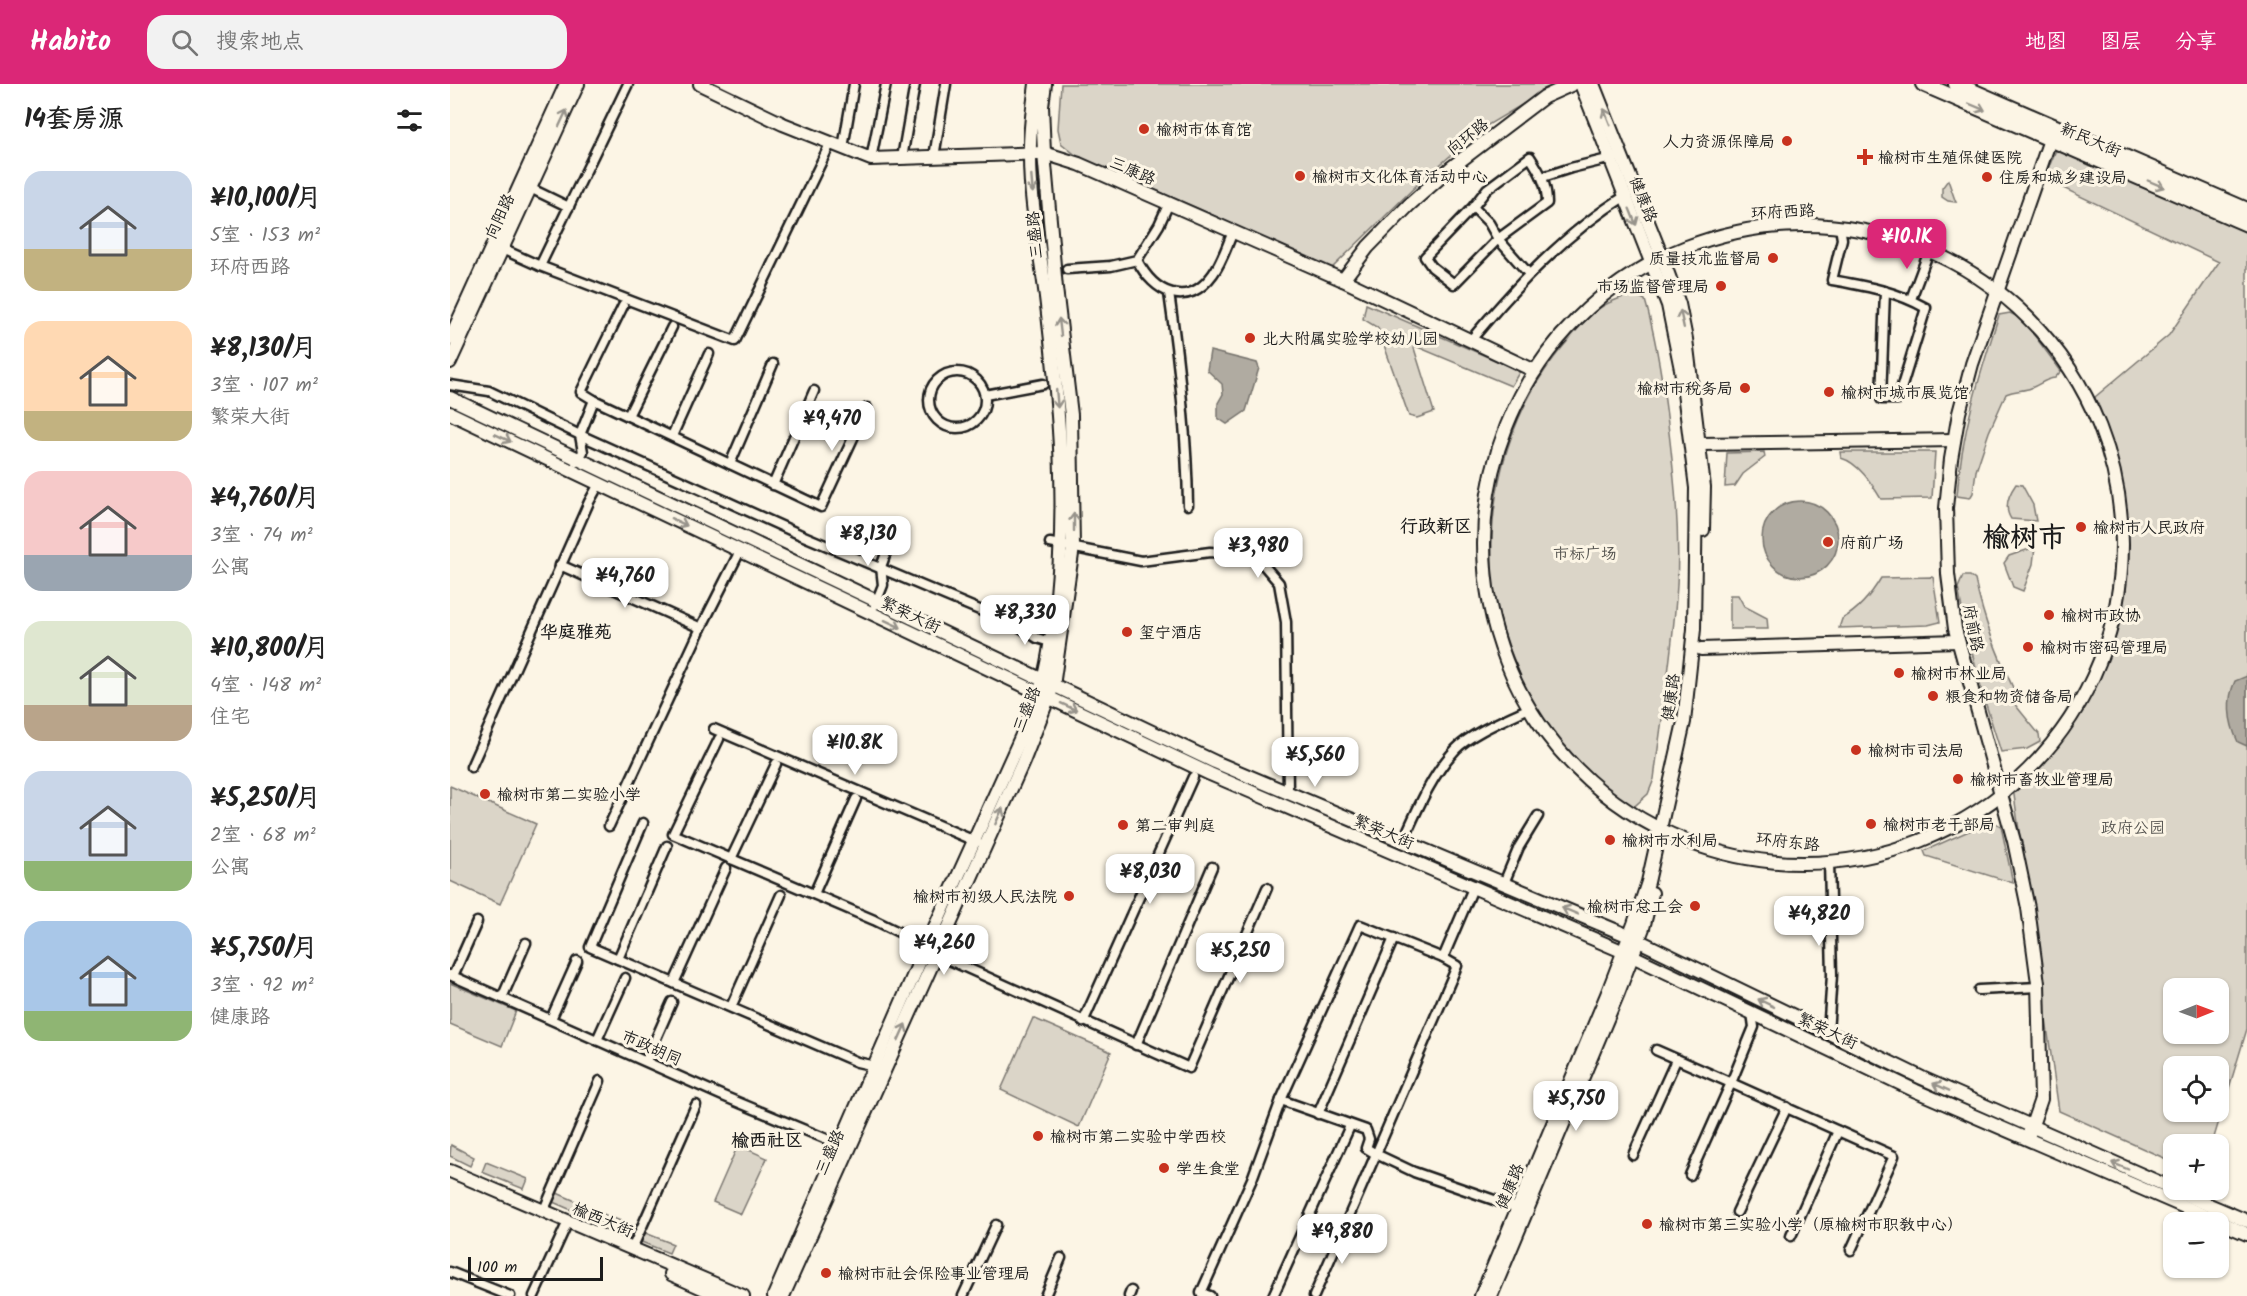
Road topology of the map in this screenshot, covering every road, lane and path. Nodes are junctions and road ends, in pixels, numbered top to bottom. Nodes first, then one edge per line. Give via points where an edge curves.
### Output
1 (566, 84) edge
2 (578, 84) edge
3 (628, 84) edge
4 (700, 84) edge
5 (854, 84) edge
6 (886, 84) edge
7 (915, 84) edge
8 (946, 84) edge
9 (1036, 84) edge
10 (1045, 84) edge
11 (1574, 84) edge
12 (1581, 84) edge
13 (1593, 84) edge
14 (1923, 84) edge
15 (1956, 84) edge
16 (2052, 133) junction
17 (830, 144) junction
18 (843, 148) junction
19 (1030, 153) junction
20 (1044, 153) junction
21 (934, 157) junction
22 (1616, 157) junction
23 (902, 158) junction
24 (871, 159) junction
25 (1543, 177) junction
26 (530, 188) junction
27 (1630, 193) junction
28 (1169, 203) junction
29 (569, 207) junction
30 (1473, 207) junction
31 (2247, 210) edge
32 (2247, 224) edge
33 (1840, 227) junction
34 (1233, 232) junction
35 (1498, 239) junction
36 (502, 249) junction
37 (1929, 251) junction
38 (1137, 260) junction
39 (1657, 260) junction
40 (540, 266) junction
41 (1067, 269) dead end
42 (1529, 274) junction
43 (1343, 280) junction
44 (1885, 291) junction
45 (1998, 291) junction
46 (1169, 293) junction
47 (1911, 299) junction
48 (623, 306) dead end
49 (672, 327) dead end
50 (450, 339) edge
51 (1470, 341) junction
52 (710, 354) dead end
53 (450, 362) edge
54 (773, 364) dead end
55 (1535, 371) junction
56 (1043, 384) dead end
57 (450, 385) edge
58 (814, 391) dead end
59 (985, 395) junction
60 (450, 398) edge
61 (594, 400) junction
62 (867, 408) dead end
63 (450, 413) edge
64 (628, 416) junction
65 (580, 435) junction
66 (672, 436) junction
67 (1954, 440) junction
68 (1700, 444) junction
69 (578, 459) junction
70 (730, 464) junction
71 (572, 471) junction
72 (599, 484) junction
73 (773, 485) junction
74 (1188, 505) dead end
75 (1484, 530) joint
76 (894, 531) dead end
77 (1062, 544) junction
78 (740, 551) junction
79 (2122, 564) joint
80 (560, 565) junction
81 (881, 567) junction
82 (877, 601) junction
83 (871, 613) junction
84 (1040, 621) dead end
85 (1014, 622) junction
86 (701, 628) junction
87 (1958, 641) junction
88 (1050, 642) junction
89 (1701, 649) junction
90 (1048, 683) junction
91 (1045, 696) junction
92 (1528, 708) junction
93 (714, 729) dead end
94 (719, 739) dead end
95 (776, 764) dead end
96 (471, 767) dead end
97 (1193, 777) dead end
98 (1288, 793) junction
99 (2003, 796) junction
100 (856, 799) dead end
101 (1538, 816) dead end
102 (643, 823) dead end
103 (609, 826) dead end
104 (1663, 833) junction
105 (1403, 841) junction
106 (980, 843) junction
107 (666, 846) dead end
108 (1829, 862) junction
109 (729, 864) junction
110 (1212, 867) dead end
111 (1504, 883) junction
112 (1266, 888) dead end
113 (1473, 888) junction
114 (814, 894) junction
115 (781, 895) dead end
116 (477, 922) dead end
117 (1394, 938) junction
118 (1634, 939) junction
119 (526, 944) dead end
120 (930, 950) junction
121 (1628, 954) junction
122 (1443, 958) junction
123 (618, 959) junction
124 (577, 961) dead end
125 (451, 976) edge
126 (625, 978) dead end
127 (674, 983) junction
128 (2038, 987) junction
129 (1979, 990) dead end
130 (502, 998) junction
131 (672, 1002) dead end
132 (731, 1007) junction
133 (1752, 1013) junction
134 (551, 1019) junction
135 (1083, 1022) junction
136 (1828, 1033) junction
137 (597, 1040) junction
138 (1136, 1045) junction
139 (1656, 1050) dead end
140 (1676, 1060) junction
141 (646, 1061) junction
142 (875, 1066) junction
143 (600, 1081) dead end
144 (1731, 1083) junction
145 (1281, 1100) junction
146 (696, 1105) dead end
147 (1787, 1107) junction
148 (1318, 1114) junction
149 (1350, 1126) junction
150 (2032, 1128) junction
151 (1838, 1131) junction
152 (2026, 1140) junction
153 (841, 1145) junction
154 (1376, 1154) junction
155 (1633, 1155) dead end
156 (450, 1171) edge
157 (1690, 1175) dead end
158 (450, 1177) edge
159 (2163, 1184) edge
160 (2199, 1200) edge
161 (1517, 1208) junction
162 (543, 1212) junction
163 (1737, 1212) dead end
164 (2247, 1221) edge
165 (996, 1225) dead end
166 (565, 1228) junction
167 (2247, 1234) edge
168 (1791, 1236) dead end
169 (632, 1249) junction
170 (1851, 1250) dead end
171 (1061, 1258) dead end
172 (450, 1272) edge
173 (510, 1296) edge
174 (534, 1296) edge
175 (720, 1296) edge
176 (743, 1296) edge
177 (774, 1296) edge
178 (783, 1296) edge
179 (963, 1296) edge
180 (1045, 1296) edge
181 (1210, 1296) edge
182 (1273, 1296) edge
183 (1314, 1296) edge
184 (1481, 1296) edge
185 (1491, 1296) edge

1 - 50 main road, 向阳路
26 -> 2 main road, 向阳路
3 - 29 street
4 - 17 main road, 三康路
5 - 18 street
6 - 24 street
7 - 23 street
8 - 21 street
9 - 19 main road
10 - 20 main road, 三盛路
11 - 43 main road, 向环路 via 1544,97 1452,167 1408,205
12 - 22 main road, 健康路
22 -> 13 main road, 健康路
14 -> 16 main road, 新民大街
15 - 16 main road, 新民大街
16 - 31 main road, 新民大街
16 -> 32 main road, 新民大街
16 - 45 main road, 府前路
17 - 18 main road, 三康路
17 - 40 street via 735,341
18 - 24 main road, 三康路
19 - 20 main road, 三康路
19 - 21 main road, 三康路
19 -> 77 main road via 1059,421
20 - 28 main road, 三康路
77 -> 20 main road, 三盛路 via 1071,414
21 - 23 main road, 三康路
22 - 25 street
22 - 27 main road, 健康路
23 - 24 main road, 三康路
25 - 30 street via 1530,157 1487,189
25 - 35 street via 1547,202
26 - 29 street
26 - 36 main road, 向阳路
27 - 39 main road, 健康路
27 - 42 street
28 - 34 main road, 三康路
28 - 38 street
29 - 40 street
30 - 35 street
30 - 35 street via 1425,257 1432,267 1454,284
33 - 37 main road, 环府西路 via 1879,233
33 - 39 main road, 环府西路 via 1791,225 1746,230 1703,240
33 - 44 street via 1842,239 1832,280
34 - 43 main road, 三康路
34 - 46 street via 1213,274 1194,292
35 - 42 street
36 - 40 street
36 - 53 main road, 向阳路
37 - 45 main road, 环府西路 via 1961,266
37 - 47 street
38 - 41 street
38 - 46 street via 1145,275
39 - 55 main road, 环府西路 via 1622,281 1581,314
68 -> 39 main road, 健康路 via 1678,304
39 - 104 main road, 健康路 via 1681,369 1696,488 1690,681
42 - 51 street
43 - 51 main road, 三康路
44 - 47 street
44 - 47 street via 1881,399 1898,399 1926,308
45 - 67 main road, 府前路 via 1972,364
45 - 79 main road, 环府西路 via 2031,320 2060,354 2103,433 2120,505
46 - 74 street via 1186,438
48 - 61 street via 581,392
49 - 64 street
51 - 55 main road, 三康路
52 - 66 street
54 - 70 street
55 - 75 main road, 环府西路 via 1511,414 1497,452
56 - 59 street
57 - 65 street via 489,391
58 - 73 street
59 - 59 street via 969,374 951,372 933,385 929,406 939,422 966,427 981,414
60 - 69 main road, 繁荣大街
61 - 64 street
61 - 65 street
62 - 73 street via 821,507
63 -> 71 main road, 繁荣大街
64 - 66 street
65 - 69 street via 582,452
65 - 81 street
66 - 70 street
67 - 68 main road
67 - 87 main road, 府前路 via 1946,538
68 - 89 main road, 健康路 via 1704,487
69 - 71 street
69 - 82 main road, 繁荣大街
70 - 73 street
71 - 72 main road, 繁荣大街
72 -> 78 main road, 繁荣大街
72 - 80 street
75 - 92 main road, 环府东路 via 1490,610 1500,649
76 - 81 street
77 - 88 main road, 三盛路
77 - 90 main road, 三盛路
77 - 98 street via 1141,561 1210,552 1255,555 1279,583 1286,622
78 - 83 main road, 繁荣大街
78 - 86 street
79 - 99 main road, 环府东路 via 2117,609 2105,652 2087,693 2036,766
80 - 86 street
80 - 96 street
81 - 82 street via 883,585
81 - 85 street
82 - 83 street
82 - 90 main road, 繁荣大街
83 -> 91 main road, 繁荣大街
84 - 85 street
85 - 88 street
86 - 103 street
87 - 89 main road
87 - 99 main road, 府前路
88 - 90 main road, 三盛路
89 - 104 main road, 健康路 via 1691,721
90 - 91 main road, 三盛路
90 - 98 main road, 繁荣大街
91 - 106 main road, 三盛路
91 -> 113 main road, 繁荣大街 via 1209,774
92 - 104 main road, 环府东路 via 1559,753 1587,782 1618,807
92 - 105 street via 1456,748 1418,806
93 - 106 street
94 - 109 street via 673,834
95 - 109 street
97 - 135 street
98 - 105 main road, 繁荣大街
99 - 108 main road, 环府东路 via 1971,817 1919,841 1865,857
99 - 128 main road, 府前路 via 2028,908
100 - 114 street
101 - 111 street
102 - 123 street via 590,947
104 - 108 main road, 环府东路 via 1707,847
104 - 118 main road, 健康路
105 - 111 main road, 繁荣大街
106 - 120 main road, 三盛路
107 - 123 street
108 - 136 street via 1832,947
109 - 114 street
109 - 127 street
110 - 138 street
118 -> 111 main road, 繁荣大街
112 - 138 street via 1189,1068
113 - 121 main road, 繁荣大街
113 - 122 street
114 - 120 street
115 - 132 street
116 - 125 street
117 - 122 street
117 - 145 street via 1360,925
117 - 148 street
118 - 121 main road, 健康路
136 -> 118 main road, 繁荣大街
119 - 130 street
120 - 135 street
120 - 142 main road, 三盛路
178 -> 120 main road, 三盛路
121 - 133 main road, 繁荣大街
121 - 161 main road, 健康路
121 - 185 main road, 健康路
122 - 154 street via 1457,966
123 - 127 street
124 - 134 street
125 - 130 street, 市政胡同
126 - 137 street
127 - 132 street
128 - 129 street
128 - 150 main road, 府前路 via 2041,1099
130 - 134 street, 市政胡同
131 - 141 street
132 - 142 street via 857,1062
133 - 144 street via 1754,1028
133 - 152 main road, 繁荣大街
134 - 137 street, 市政胡同
135 - 138 street
150 -> 136 main road, 繁荣大街
137 - 141 street, 市政胡同
139 - 140 street
140 - 144 street
140 - 155 street
141 - 153 street, 市政胡同
142 - 153 main road, 三盛路
143 - 162 street
144 - 147 street
144 - 157 street
145 - 148 street
145 - 181 street via 1252,1179 1201,1293
146 - 169 street
147 - 151 street
147 - 163 street
148 - 149 street
149 - 154 street via 1366,1130 1366,1148
149 - 182 street
150 - 152 main road, 府前路
159 -> 150 main road, 繁荣大街
151 - 168 street
151 - 170 street via 1894,1156
152 - 167 main road, 繁荣大街
153 - 177 main road, 三盛路
154 - 161 street via 1414,1172
154 - 183 street
156 - 162 main road, 榆西大街
158 - 166 main road, 榆西大街
160 - 164 main road, 繁荣大街
161 - 184 main road, 健康路
162 - 169 main road, 榆西大街
165 - 179 street
166 - 174 street
166 - 175 main road, 榆西大街
169 - 176 main road, 榆西大街
171 - 180 street
172 - 173 street

